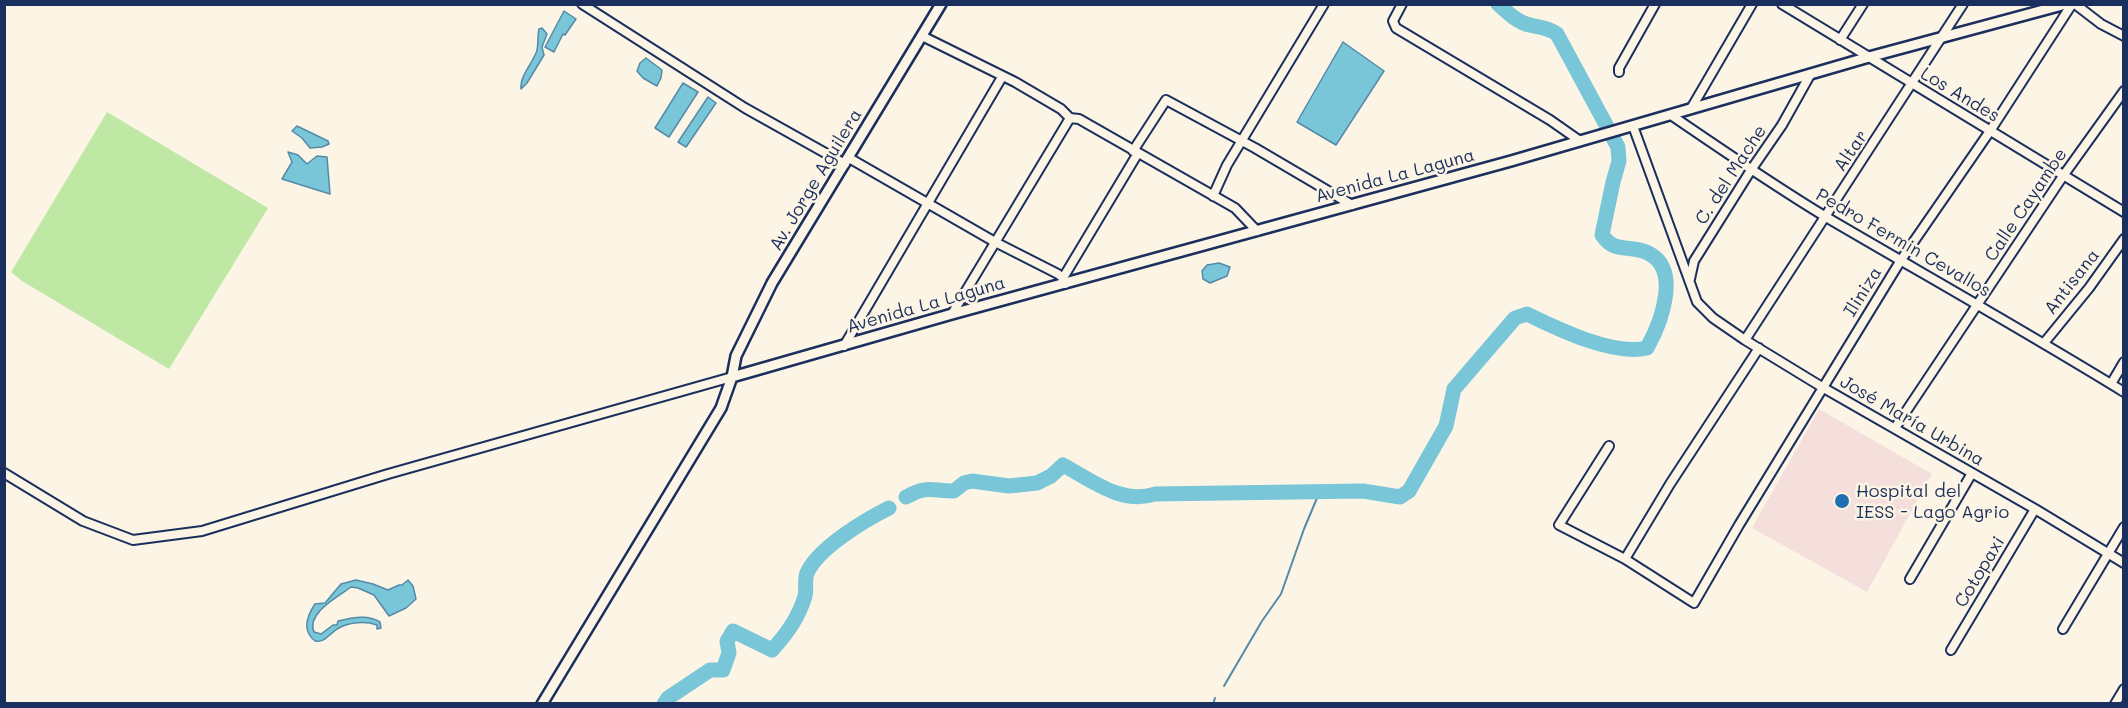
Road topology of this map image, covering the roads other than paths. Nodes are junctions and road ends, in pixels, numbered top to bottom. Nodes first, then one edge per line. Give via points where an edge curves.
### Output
1 (582, 4) edge
2 (941, 4) edge
3 (1324, 4) edge
4 (1402, 4) edge
5 (1654, 4) edge
6 (1752, 4) edge
7 (1782, 4) edge
8 (1863, 4) edge
9 (1964, 4) edge
10 (2066, 4) edge
11 (2073, 4) edge
12 (922, 36) junction
13 (2124, 36) edge
14 (1942, 38) junction
15 (1840, 39) junction
16 (1869, 57) junction
17 (1619, 72) dead end
18 (1810, 75) junction
19 (1002, 77) junction
20 (1913, 84) junction
21 (2124, 91) edge
22 (1692, 107) junction
23 (1671, 114) junction
24 (1070, 118) junction
25 (1632, 126) junction
26 (1990, 131) junction
27 (1580, 141) junction
28 (1242, 142) junction
29 (1136, 152) junction
30 (847, 161) junction
31 (1751, 170) junction
32 (2063, 176) junction
33 (1214, 196) junction
34 (928, 204) junction
35 (1352, 205) junction
36 (2124, 212) edge
37 (1825, 216) junction
38 (1257, 231) junction
39 (2124, 239) edge
40 (995, 242) junction
41 (1901, 260) junction
42 (1690, 279) junction
43 (1064, 281) junction
44 (1976, 304) junction
45 (952, 314) junction
46 (1745, 340) junction
47 (2044, 343) junction
48 (844, 346) junction
49 (1759, 348) junction
50 (2124, 363) edge
51 (732, 377) junction
52 (2111, 384) junction
53 (1822, 387) junction
54 (2124, 392) edge
55 (1895, 428) junction
56 (1609, 446) dead end
57 (4, 473) edge
58 (1972, 473) junction
59 (2035, 509) junction
60 (2124, 527) edge
61 (2108, 554) junction
62 (1625, 559) junction
63 (2124, 563) edge
64 (1910, 579) dead end
65 (2063, 629) dead end
66 (1951, 650) dead end
67 (2124, 689) edge
68 (542, 704) edge
69 (2115, 704) edge

1 - 30 street via 745,108
2 - 12 street, Av. Jorge Aguilera
3 - 28 street
4 - 27 street via 1393,21 1396,28
5 - 17 street
6 - 22 street
7 - 15 street, Los Andes
8 - 15 street
9 - 14 street, Altar
10 - 14 street, Avenida La Laguna
11 - 13 street
11 - 26 street, Iliniza
12 - 19 street
12 - 30 street, Av. Jorge Aguilera
14 - 16 street, Avenida La Laguna
14 - 20 street, Altar
15 - 16 street, Los Andes
16 - 18 street, Avenida La Laguna
16 - 20 street, Los Andes
18 - 22 street, Avenida La Laguna
18 - 31 street, C. del Mache
19 - 24 street
19 - 34 street
20 - 26 street, Los Andes
20 - 37 street, Altar
21 - 32 street, Calle Cayambe
22 - 23 street, Avenida La Laguna
23 - 25 street, Avenida La Laguna
23 - 31 street, Pedro Fermin Cevallos
24 - 29 street
24 - 40 street
25 - 27 street, Avenida La Laguna
25 - 42 street
26 - 32 street, Los Andes
26 - 41 street, Iliniza
27 - 35 street, Avenida La Laguna
28 - 29 street via 1166,100
28 - 33 street
28 - 35 street
29 - 33 street
29 - 43 street
30 - 34 street
30 - 51 street, Av. Jorge Aguilera via 772,283 736,356
31 - 37 street, Pedro Fermin Cevallos
31 - 42 street, C. del Mache via 1694,261
32 - 36 street, Los Andes
32 - 44 street, Calle Cayambe
33 - 38 street via 1235,208
34 - 40 street
34 - 48 street
35 - 38 street, Avenida La Laguna
37 - 41 street, Pedro Fermin Cevallos
37 - 46 street, Altar
38 - 43 street, Avenida La Laguna
39 - 47 street, Antisana
40 - 43 street
40 - 45 street
41 - 44 street, Pedro Fermin Cevallos
41 - 53 street, Iliniza
42 - 46 street, José María Urbina via 1697,302
43 - 45 street, Avenida La Laguna
44 - 47 street, Pedro Fermin Cevallos
44 - 55 street, Calle Cayambe
45 - 48 street, Avenida La Laguna
46 - 49 street, José María Urbina
47 - 52 street, Pedro Fermin Cevallos
48 - 51 street, Avenida La Laguna
49 - 53 street, José María Urbina
49 - 62 street
50 - 52 street
51 - 57 street via 202,531 133,540 83,521
51 - 68 street, Av. Jorge Aguilera via 721,408
52 - 54 street, Pedro Fermin Cevallos
53 - 55 street, José María Urbina
53 - 62 street, Iliniza via 1695,603
55 - 58 street, José María Urbina
56 - 62 street via 1559,525
58 - 59 street, José María Urbina
58 - 64 street
59 - 61 street, José María Urbina
59 - 66 street, Cotopaxi
60 - 61 street
61 - 63 street, José María Urbina
61 - 65 street
67 - 69 street

